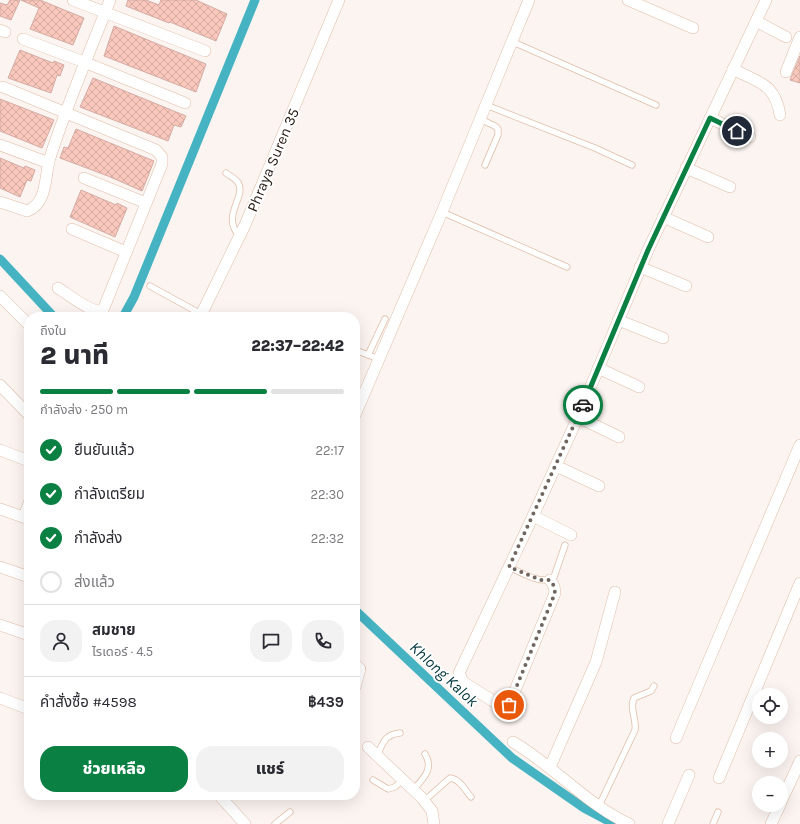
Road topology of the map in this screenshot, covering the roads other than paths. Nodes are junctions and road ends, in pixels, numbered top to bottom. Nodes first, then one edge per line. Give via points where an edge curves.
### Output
1 (73, 0) edge
2 (110, 0) edge
3 (339, 0) edge
4 (529, 0) edge
5 (628, 0) edge
6 (766, 0) edge
7 (105, 13) junction
8 (756, 21) junction
9 (693, 28) dead end
10 (786, 37) dead end
11 (800, 37) edge
12 (23, 39) dead end
13 (513, 42) junction
14 (205, 52) dead end
15 (84, 62) junction
16 (733, 69) junction
17 (786, 72) dead end
18 (3, 86) dead end
19 (185, 103) dead end
20 (486, 105) junction
21 (656, 105) dead end
22 (65, 113) junction
23 (780, 115) dead end
24 (710, 118) junction
25 (480, 119) junction
26 (750, 137) dead end
27 (0, 145) edge
28 (49, 163) junction
29 (485, 165) dead end
30 (632, 165) dead end
31 (686, 168) junction
32 (226, 173) dead end
33 (84, 178) dead end
34 (730, 187) dead end
35 (0, 202) edge
36 (146, 203) junction
37 (442, 212) junction
38 (663, 217) junction
39 (72, 229) dead end
40 (240, 237) junction
41 (708, 237) dead end
42 (126, 252) junction
43 (567, 267) dead end
44 (640, 267) junction
45 (150, 286) dead end
46 (686, 286) dead end
47 (58, 288) dead end
48 (0, 296) edge
49 (193, 312) edge
50 (202, 312) edge
51 (385, 319) dead end
52 (618, 320) junction
53 (24, 321) edge
54 (663, 338) dead end
55 (360, 352) edge
56 (368, 355) junction
57 (379, 359) junction
58 (598, 368) junction
59 (0, 384) edge
60 (639, 387) dead end
61 (360, 403) edge
62 (24, 410) edge
63 (578, 417) junction
64 (619, 437) dead end
65 (800, 445) edge
66 (0, 450) edge
67 (24, 459) edge
68 (556, 466) junction
69 (599, 486) dead end
70 (0, 509) edge
71 (533, 516) junction
72 (24, 517) edge
73 (571, 535) dead end
74 (565, 545) dead end
75 (0, 567) edge
76 (509, 567) junction
77 (24, 575) edge
78 (550, 580) junction
79 (800, 583) edge
80 (614, 592) dead end
81 (0, 625) edge
82 (24, 633) edge
83 (654, 686) dead end
84 (0, 698) edge
85 (24, 707) edge
86 (400, 733) dead end
87 (676, 738) dead end
88 (512, 742) dead end
89 (368, 747) dead end
90 (425, 754) dead end
91 (378, 756) junction
92 (800, 761) edge
93 (550, 767) junction
94 (690, 775) dead end
95 (719, 778) dead end
96 (403, 779) junction
97 (373, 780) dead end
98 (796, 783) edge
99 (414, 789) junction
100 (788, 794) edge
101 (471, 797) dead end
102 (223, 800) edge
103 (424, 801) junction
104 (599, 806) junction
105 (290, 812) dead end
106 (718, 812) dead end
107 (776, 812) edge
108 (244, 824) edge
109 (276, 824) edge
110 (434, 824) edge
111 (629, 824) edge
112 (668, 824) edge
113 (713, 824) edge
114 (770, 824) edge

1 - 7 street
2 - 7 street
3 - 40 street, Phraya Suren 35
4 - 13 street
5 - 9 street
6 - 8 street
7 - 14 street
7 - 15 street
8 - 10 street
8 - 16 street
11 - 17 street
12 - 15 street
13 - 20 street
13 - 21 lane
15 - 19 street
15 - 22 street
16 - 23 street via 774,93 778,100
16 - 24 street
18 - 22 street
20 - 25 street
20 - 30 lane
22 - 28 street
22 - 36 street via 158,152 162,157 162,164
24 - 26 street
24 - 31 street
25 - 29 lane via 498,129 498,135
25 - 37 street
27 - 28 street
28 - 35 street via 42,194 32,209 24,211
31 - 34 street
31 - 38 street
32 - 40 lane via 237,181 239,187 231,220 234,231
33 - 36 street
36 - 42 street
37 - 43 lane
37 - 57 street
38 - 41 street
38 - 44 street
39 - 42 street
40 - 50 street, Phraya Suren 35
42 - 47 street via 105,308 101,311 91,309
44 - 46 street
44 - 52 street
45 - 49 lane
48 - 53 street
51 - 56 lane
52 - 54 street
52 - 58 street
55 - 56 lane
56 - 57 lane
57 - 61 street
58 - 60 street
58 - 63 street
59 - 62 street
63 - 64 street
63 - 68 street
65 - 87 street
66 - 67 street
68 - 69 street
68 - 71 street
70 - 72 street
71 - 73 street
71 - 76 street
74 - 78 lane via 554,577
75 - 77 street
76 - 78 lane via 541,580
76 - 78 street via 459,673 463,682 504,708 509,705 555,593
79 - 95 street
80 - 93 street via 596,662
81 - 82 street
83 - 104 lane via 651,692 634,698 632,702 635,730
84 - 85 street
86 - 91 lane via 389,734
88 - 93 street
89 - 91 street
90 - 99 lane via 429,760 429,768
91 - 96 street
92 - 98 street
93 - 104 street
94 - 112 street
96 - 97 lane via 395,787 388,789
96 - 99 street
98 - 100 street
99 - 103 street
101 - 103 lane via 459,782 450,778
102 - 108 street
103 - 110 street via 432,811
104 - 111 street
105 - 109 lane
106 - 113 lane
107 - 114 street

